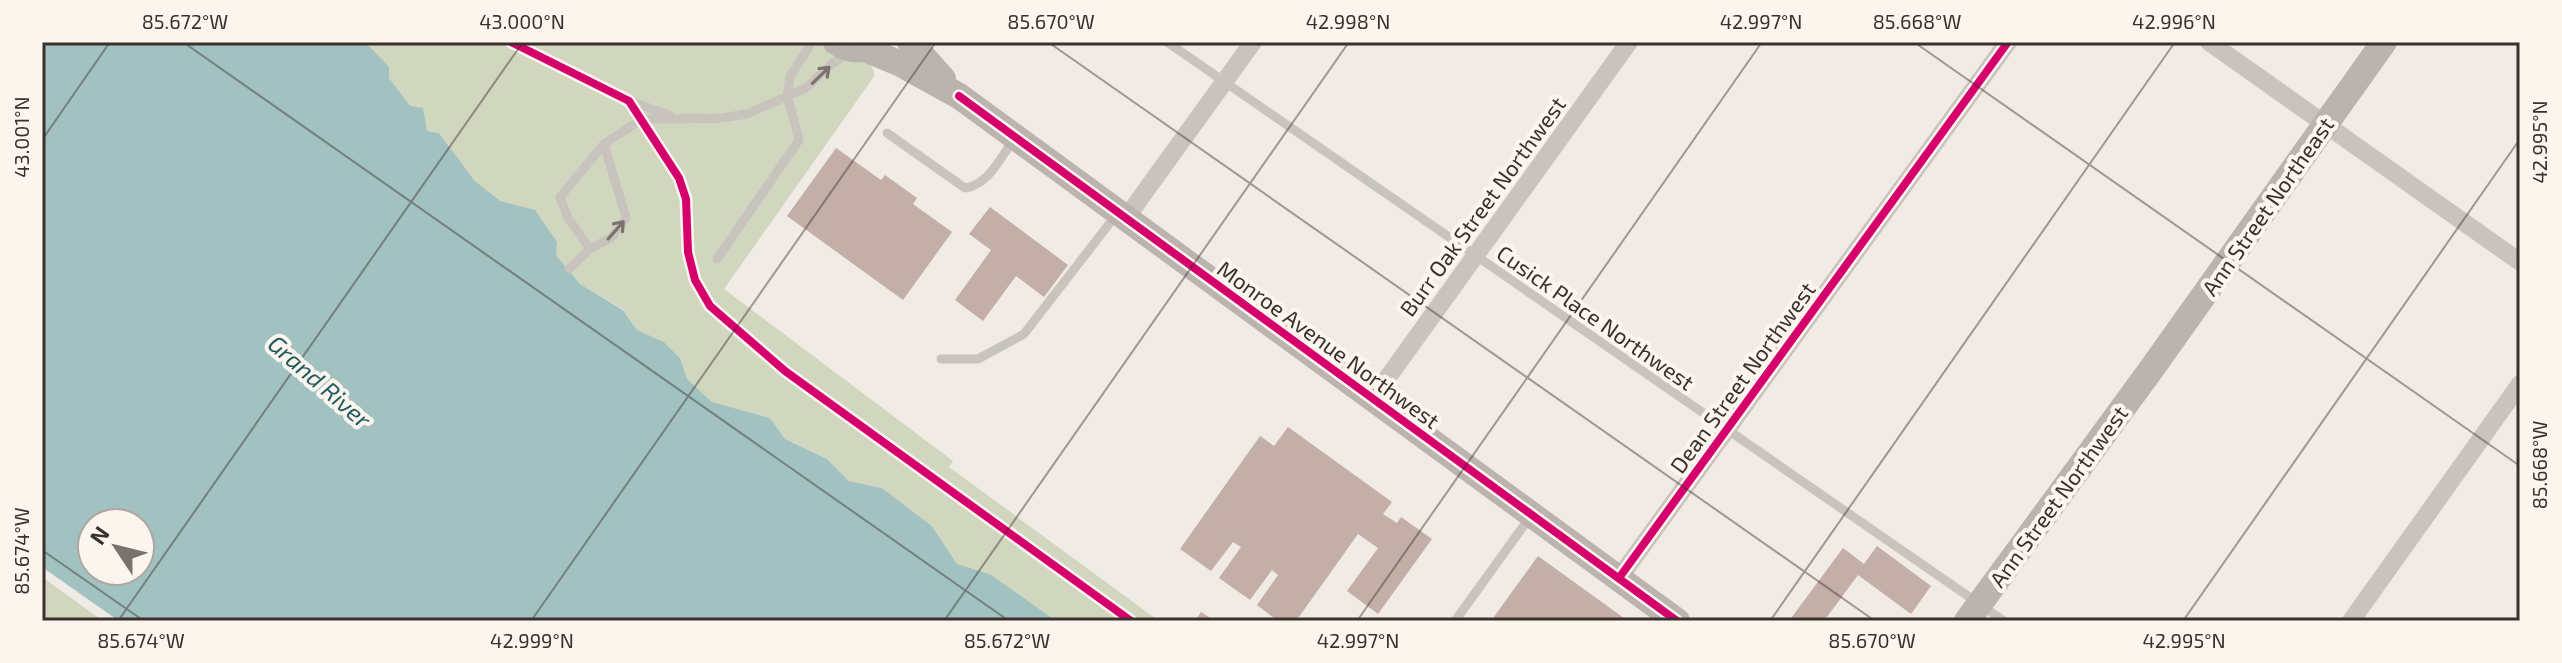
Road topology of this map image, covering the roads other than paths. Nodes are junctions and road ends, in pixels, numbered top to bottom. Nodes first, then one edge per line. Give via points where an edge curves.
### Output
1 (812, 42) edge
2 (910, 42) edge
3 (1167, 42) edge
4 (1253, 42) edge
5 (1629, 42) edge
6 (2008, 42) edge
7 (2209, 42) edge
8 (2384, 42) edge
9 (857, 46) edge
10 (1224, 82) junction
11 (787, 95) junction
12 (959, 96) junction
13 (629, 101) dead end
14 (688, 119) junction
15 (2324, 124) junction
16 (887, 133) dead end
17 (1016, 138) junction
18 (604, 144) junction
19 (1122, 215) junction
20 (590, 249) junction
21 (1476, 256) junction
22 (717, 259) dead end
23 (2520, 262) edge
24 (569, 269) dead end
25 (941, 359) dead end
26 (2150, 371) joint
27 (2520, 384) edge
28 (1373, 398) junction
29 (1727, 429) junction
30 (1531, 515) junction
31 (1619, 578) junction
32 (1973, 612) edge
33 (1455, 621) edge
34 (1677, 621) edge
35 (2004, 621) edge
36 (2351, 621) edge

1 - 11 lane via 790,77
2 - 12 main road, Monroe Avenue Northwest
3 - 10 lane, Cusick Place Northwest
4 - 10 street
5 - 21 street, Burr Oak Street Northwest
6 - 29 street, Dean Street Northwest
7 - 15 street
8 - 15 main road, Ann Street Northeast
11 -> 9 lane via 806,88
9 - 12 main road, Monroe Avenue Northwest
10 - 19 street
10 - 21 lane, Cusick Place Northwest
11 - 14 lane via 747,114
11 - 22 lane via 799,140
12 - 17 main road, Monroe Avenue Northwest
13 - 14 lane
14 - 18 lane via 642,119
15 - 23 street
15 - 26 main road, Ann Street Northeast
16 - 17 lane via 965,188 976,187 989,175
17 - 19 main road, Monroe Avenue Northwest
20 -> 18 lane via 611,238 626,218
18 - 20 lane via 560,197
19 - 25 lane via 1024,334 978,359
19 - 28 main road, Monroe Avenue Northwest
20 - 24 lane
21 - 28 street, Burr Oak Street Northwest
21 - 29 lane, Cusick Place Northwest
26 - 32 main road, Ann Street Northwest
27 - 36 street
28 - 30 main road, Monroe Avenue Northwest
29 - 31 street, Dean Street Northwest
29 - 32 lane, Cusick Place Northwest
30 - 31 main road, Monroe Avenue Northwest
30 - 33 lane
31 - 34 main road, Monroe Avenue Northwest
32 - 35 lane, Cusick Place Northwest

